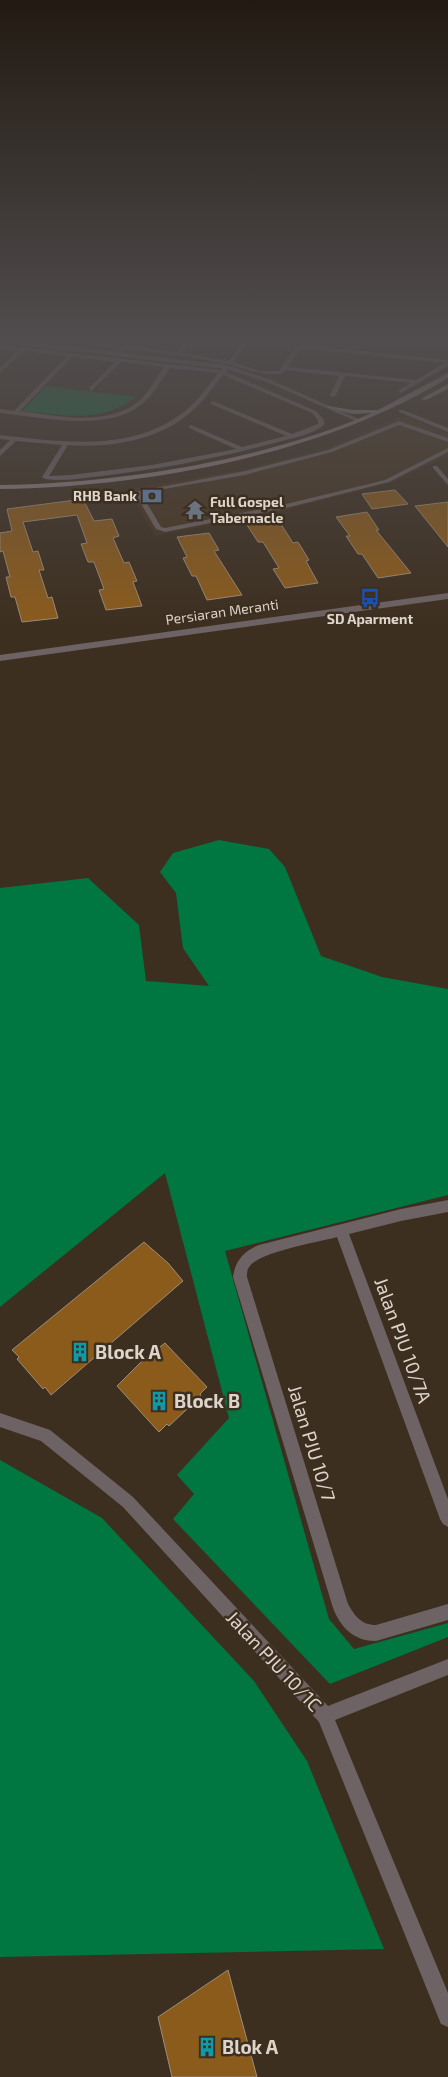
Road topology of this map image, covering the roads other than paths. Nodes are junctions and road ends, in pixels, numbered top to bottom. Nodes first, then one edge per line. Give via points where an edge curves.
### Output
1 (147, 433) edge
2 (204, 433) edge
3 (285, 433) edge
4 (300, 433) edge
5 (332, 433) edge
6 (346, 433) edge
7 (347, 433) edge
8 (372, 433) edge
9 (429, 433) edge
10 (292, 436) junction
11 (340, 436) junction
12 (0, 437) edge
13 (14, 439) junction
14 (448, 440) edge
15 (65, 445) junction
16 (241, 449) junction
17 (448, 450) edge
18 (0, 454) edge
19 (435, 467) dead end
20 (448, 483) edge
21 (132, 484) junction
22 (0, 487) edge
23 (137, 492) junction
24 (0, 494) edge
25 (448, 596) edge
26 (0, 658) edge
27 (448, 1206) edge
28 (341, 1231) junction
29 (0, 1420) edge
30 (448, 1519) edge
31 (448, 1612) edge
32 (448, 1667) edge
33 (325, 1716) junction
34 (448, 2017) edge

1 - 15 street
2 - 16 street
3 - 10 street
4 - 10 street
5 - 22 main road via 236,458 129,479
6 - 11 main road
7 - 11 main road
8 - 23 street via 330,450 245,473
9 - 14 street
10 - 16 street
11 - 21 main road via 238,463
12 - 13 street
13 - 15 street
13 - 18 street
15 - 16 street via 45,477 128,471
17 - 23 street via 387,481 282,507 165,530 158,528
19 - 20 street
21 - 23 street
21 - 24 main road
25 - 26 street, Persiaran Meranti
27 - 28 street
28 - 30 street, Jalan PJU 10/7A
28 - 31 street, Jalan PJU 10/7 via 260,1251 248,1257 240,1267 243,1291 341,1608 355,1628 364,1633 376,1633
29 - 33 street, Jalan PJU 10/1C via 45,1435 128,1502
32 - 33 street
33 - 34 street, Jalan PJU 10/1C

